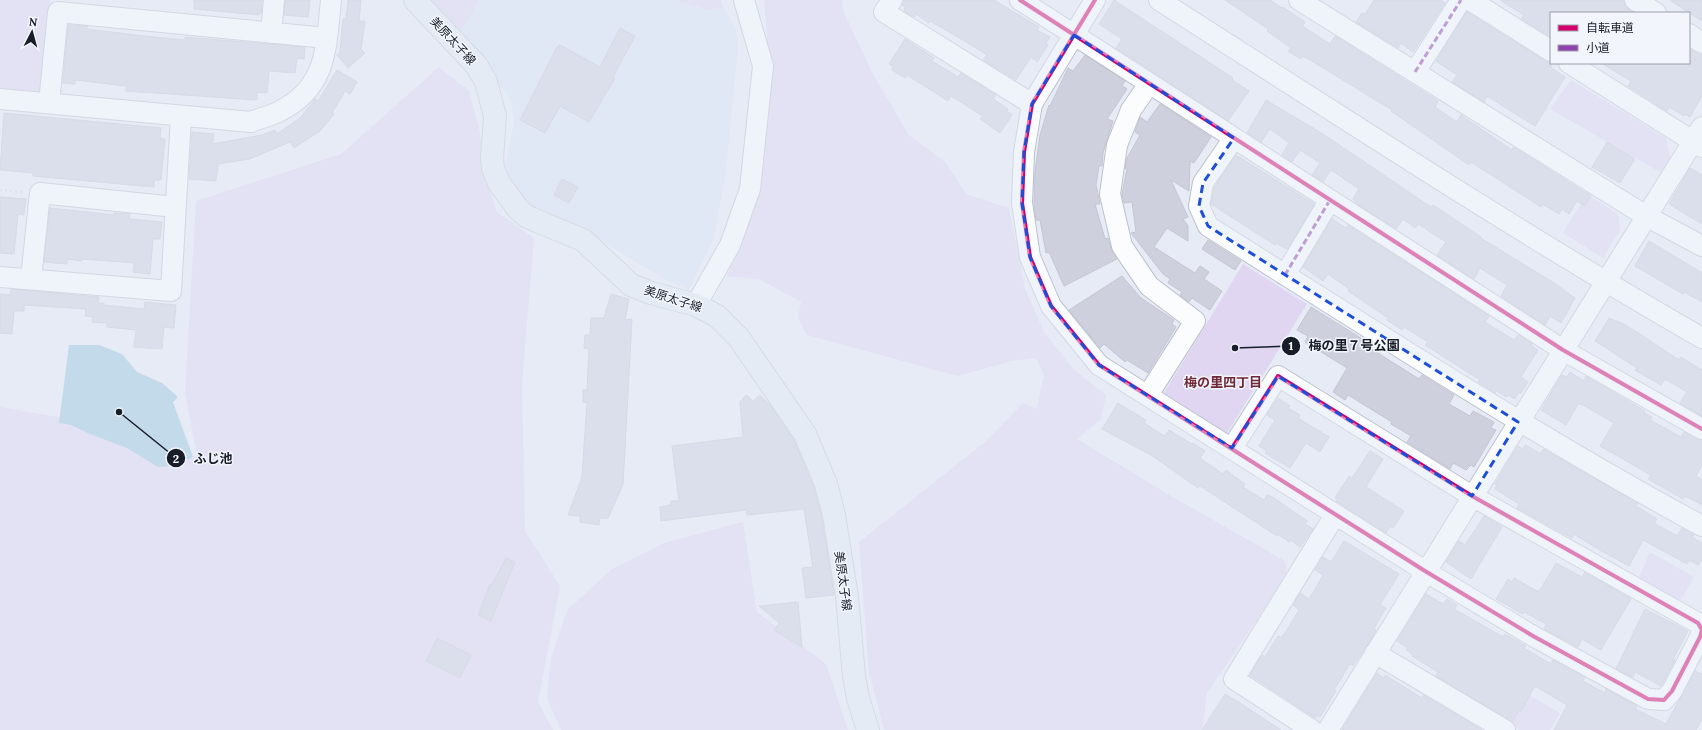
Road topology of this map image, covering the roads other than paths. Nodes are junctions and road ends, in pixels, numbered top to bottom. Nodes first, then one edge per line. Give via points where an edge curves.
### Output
1 (274, 0) edge
2 (331, 0) edge
3 (415, 0) edge
4 (744, 0) edge
5 (892, 0) edge
6 (1020, 0) edge
7 (1095, 0) edge
8 (1159, 0) edge
9 (1299, 0) edge
10 (1461, 0) edge
11 (1470, 0) edge
12 (1635, 0) edge
13 (1319, 6) edge
14 (1654, 12) edge
15 (271, 33) junction
16 (1074, 35) junction
17 (1690, 35) edge
18 (327, 38) junction
19 (1702, 43) edge
20 (1550, 50) edge
21 (1571, 64) edge
22 (1415, 72) junction
23 (1149, 84) junction
24 (0, 99) edge
25 (49, 103) junction
26 (1032, 104) junction
27 (181, 116) junction
28 (1234, 138) junction
29 (1699, 139) edge
30 (1330, 200) junction
31 (176, 207) junction
32 (1646, 216) junction
33 (1702, 246) edge
34 (1285, 275) junction
35 (0, 277) edge
36 (31, 279) junction
37 (1605, 282) junction
38 (696, 305) junction
39 (1702, 338) edge
40 (1563, 350) junction
41 (1148, 396) junction
42 (1518, 422) junction
43 (1702, 429) edge
44 (1232, 448) junction
45 (1472, 496) junction
46 (1335, 514) junction
47 (1702, 526) edge
48 (1425, 571) junction
49 (1702, 630) edge
50 (1375, 653) junction
51 (868, 730) edge
52 (1312, 730) edge
53 (1328, 730) edge
54 (1505, 730) edge

1 - 15 street
2 - 18 street
3 - 38 main road, 美原太子線 via 477,66 486,82 494,116 493,168 498,183 518,209 526,216 583,240 631,285
4 - 38 street via 763,66 750,189 730,245
5 - 26 street via 884,12
6 - 16 street
7 - 16 street
8 - 37 street via 1466,197
9 - 13 street
10 - 22 street
11 - 20 street
12 - 14 street
13 - 22 street
15 - 18 street
15 - 25 street via 58,12
16 - 23 street
16 - 26 street
17 - 19 street
18 - 27 street via 323,62 313,83 301,97 280,111 251,122
21 - 29 street
22 - 32 street
23 - 28 street
23 - 41 street via 1131,110 1117,145 1110,194 1122,246 1149,286 1195,321
24 - 25 street
25 - 27 street
26 - 41 street via 1024,152 1022,203 1030,257 1051,306 1099,364
27 - 31 street
28 - 30 street
28 - 34 street via 1203,183 1199,206 1208,226
29 - 32 street
30 - 34 street
30 - 40 street
31 - 36 street via 40,193
31 - 36 street via 171,291
32 - 33 street
32 - 37 street
34 - 42 street
35 - 36 street
37 - 39 street
37 - 40 street
38 - 51 main road, 美原太子線 via 717,316 739,338 794,416 818,463 834,515 847,597 854,676
40 - 42 street
40 - 43 street
41 - 44 street
42 - 45 street
42 - 47 street
44 - 45 street via 1278,376
44 - 46 street
45 - 48 street
45 - 49 street via 1698,623
46 - 48 street
46 - 52 street via 1234,679
48 - 49 street via 1533,636 1648,699 1664,700 1672,691
48 - 50 street
50 - 53 street
50 - 54 street

